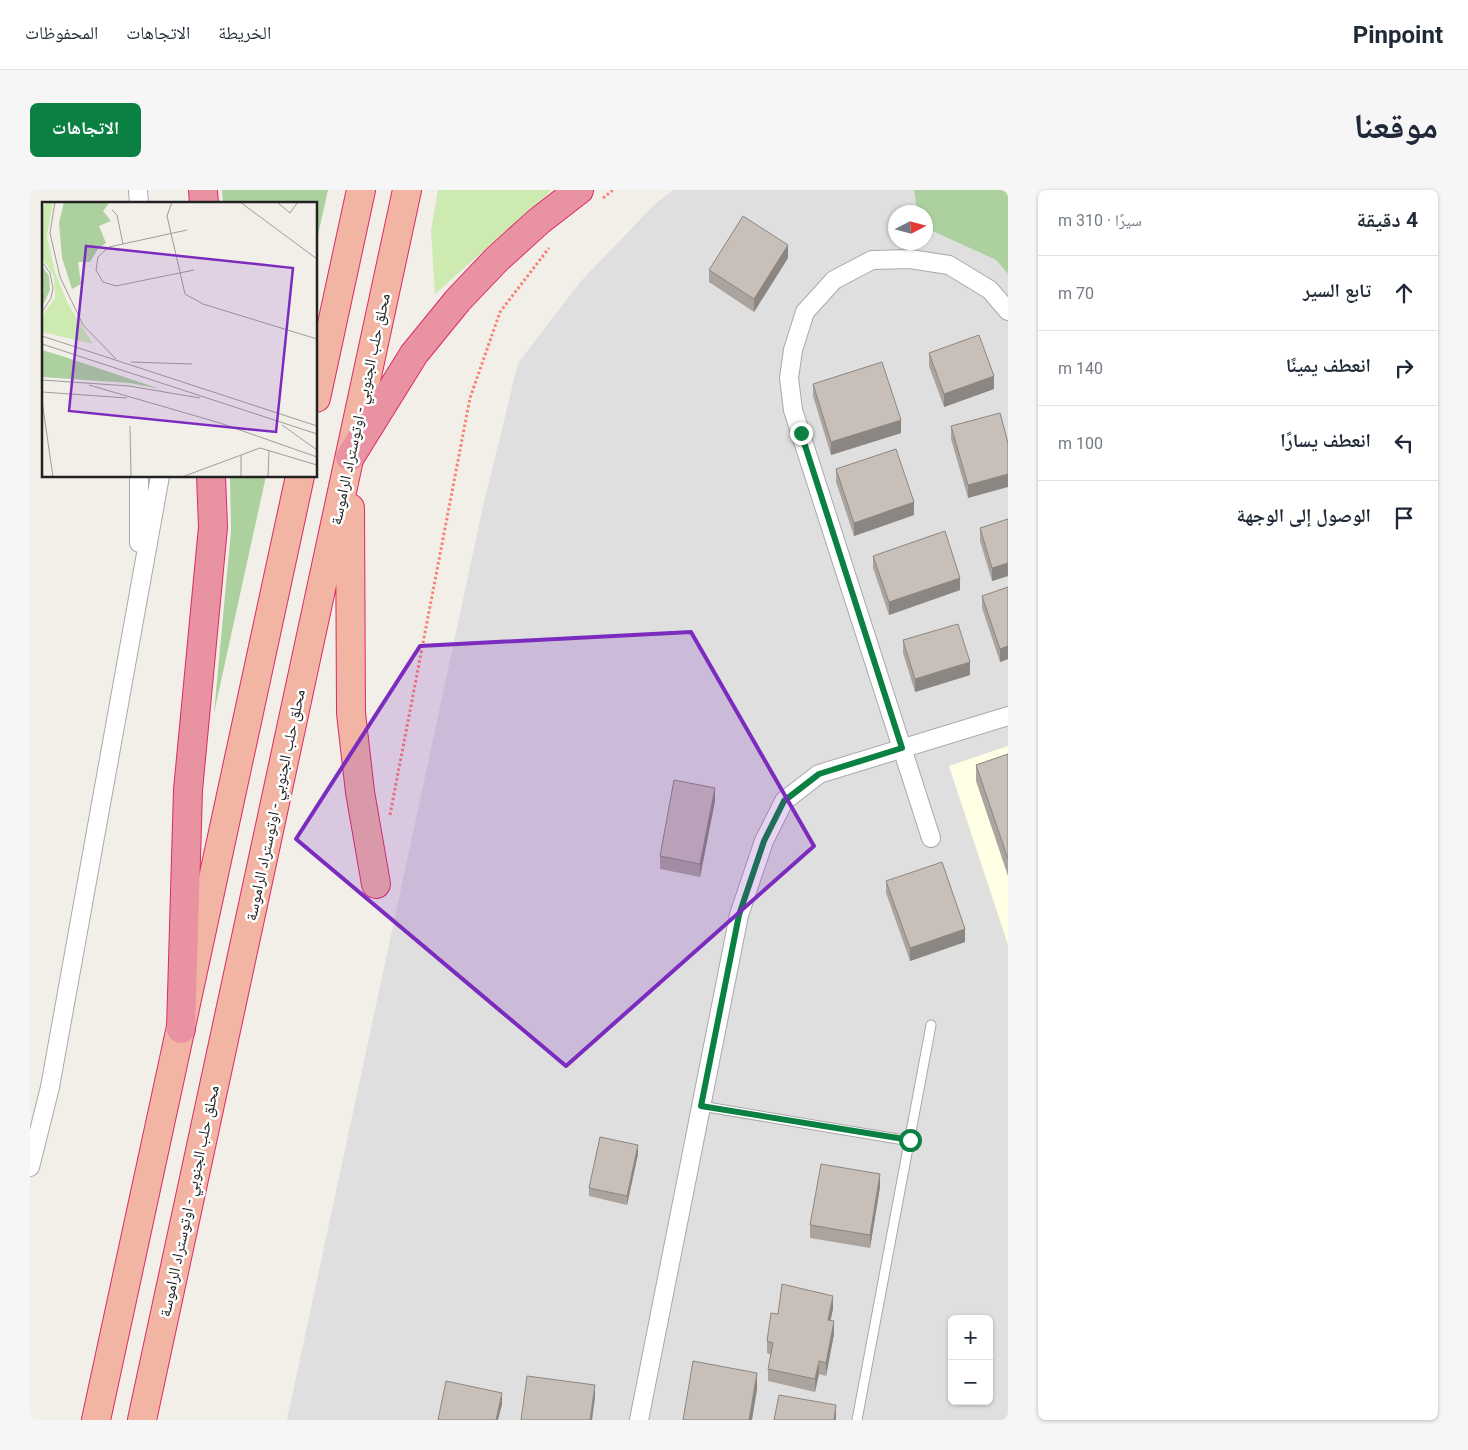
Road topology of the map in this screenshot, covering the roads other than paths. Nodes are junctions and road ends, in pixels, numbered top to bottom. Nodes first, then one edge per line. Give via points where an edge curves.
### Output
1 (361, 190) edge
2 (407, 190) edge
3 (588, 196) edge
4 (1008, 311) edge
5 (318, 389) edge
6 (350, 456) junction
7 (140, 478) edge
8 (160, 478) edge
9 (212, 478) edge
10 (300, 478) edge
11 (139, 592) junction
12 (1008, 716) edge
13 (902, 748) junction
14 (931, 838) dead end
15 (376, 884) dead end
16 (932, 1025) dead end
17 (181, 1029) junction
18 (701, 1106) junction
19 (910, 1140) junction
20 (30, 1167) edge
21 (96, 1420) edge
22 (142, 1420) edge
23 (639, 1420) edge
24 (857, 1420) edge

1 - 5 highway
2 - 6 highway, محلق حلب الجنوبي - اوتوستراد الراموسة
3 - 6 highway via 539,221 458,300 414,354
4 - 13 street via 990,290 949,265 910,259 872,260 834,280 805,312 793,350 789,378 793,410
6 - 15 highway via 351,713 360,792
6 - 22 highway, محلق حلب الجنوبي - اوتوستراد الراموسة
7 - 11 street
8 - 11 street
9 - 17 highway via 213,527 188,790
10 - 17 highway
11 - 20 street via 50,1086
12 - 13 street
13 - 14 street
13 - 18 street via 819,774 784,801 764,841 739,915
16 - 19 lane
17 - 21 highway
18 - 19 lane
18 - 23 street
19 - 24 lane

